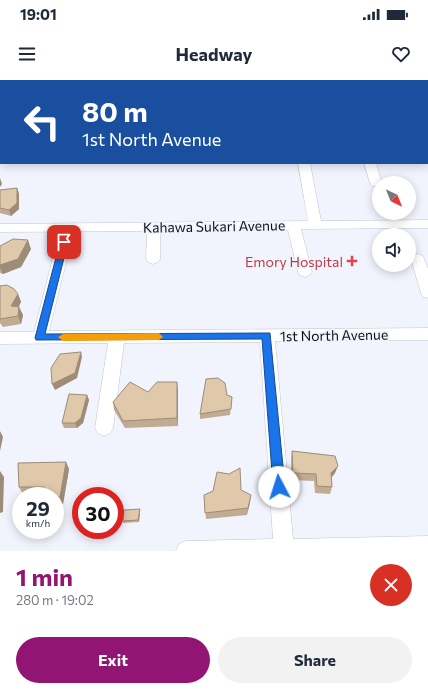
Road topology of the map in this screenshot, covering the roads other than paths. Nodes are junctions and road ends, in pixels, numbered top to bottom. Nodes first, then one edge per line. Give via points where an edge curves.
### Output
1 (304, 164) edge
2 (370, 164) edge
3 (374, 176) edge
4 (428, 224) edge
5 (293, 225) junction
6 (315, 225) junction
7 (154, 226) junction
8 (0, 228) edge
9 (64, 242) dead end
10 (153, 259) dead end
11 (418, 259) dead end
12 (305, 272) dead end
13 (428, 293) edge
14 (428, 334) edge
15 (267, 336) junction
16 (117, 337) junction
17 (0, 338) edge
18 (40, 338) junction
19 (104, 428) dead end
20 (428, 546) edge
21 (284, 548) junction
22 (186, 551) edge

1 - 6 street
2 - 3 street
4 - 6 street, Kahawa Sukari Avenue
5 - 6 street, Kahawa Sukari Avenue
5 - 7 street, Kahawa Sukari Avenue
5 - 12 street
7 - 8 street, Kahawa Sukari Avenue
7 - 10 street
9 - 18 street
11 - 13 street
14 - 15 street, 1st North Avenue
15 - 16 street, 1st North Avenue
15 - 21 street
16 - 18 street, 1st North Avenue
16 - 19 street
17 - 18 street, 1st North Avenue
20 - 21 street
21 - 22 street

